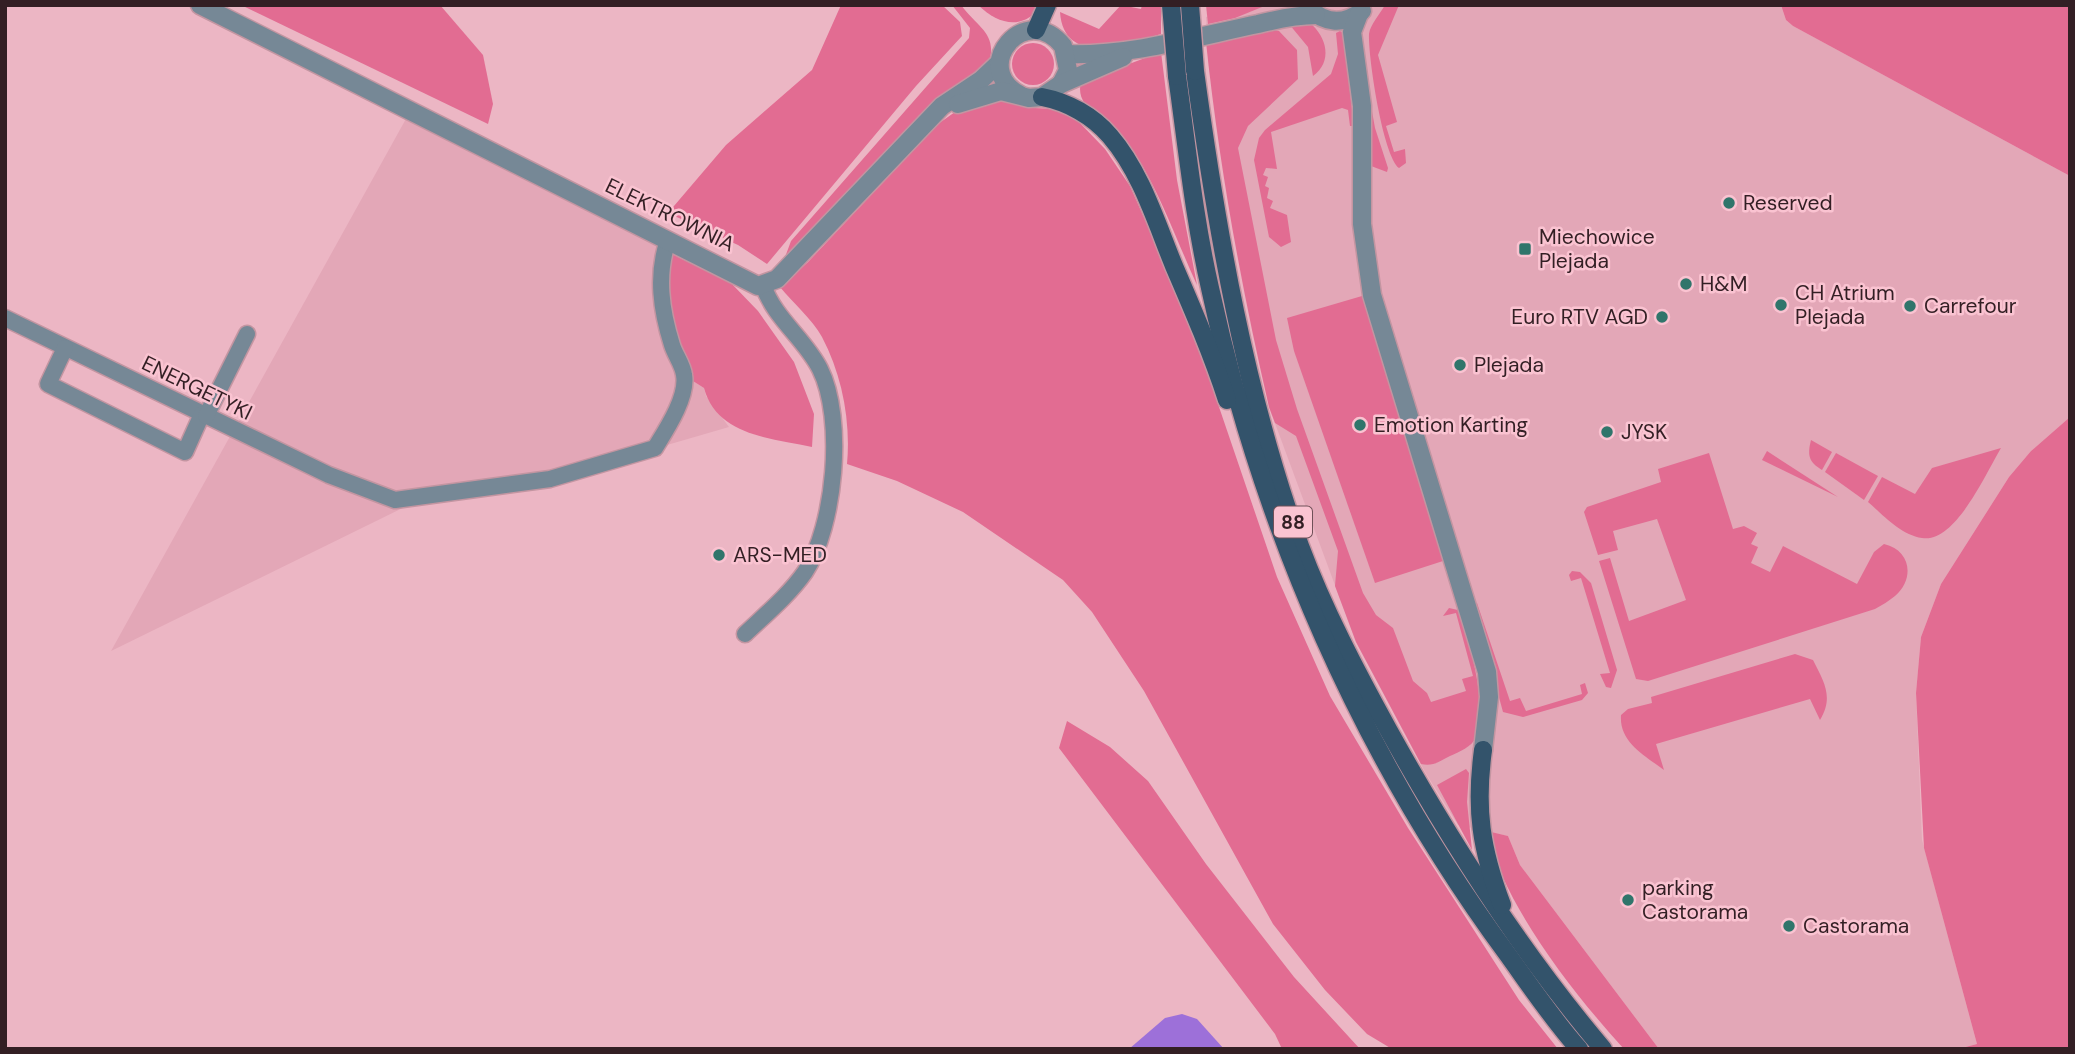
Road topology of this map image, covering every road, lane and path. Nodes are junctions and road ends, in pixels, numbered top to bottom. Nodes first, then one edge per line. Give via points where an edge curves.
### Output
1 (201, 5) edge
2 (1047, 5) edge
3 (1171, 5) edge
4 (1190, 5) edge
5 (1280, 5) edge
6 (1363, 9) edge
7 (1312, 10) edge
8 (1238, 26) junction
9 (1036, 30) junction
10 (1136, 51) junction
11 (1066, 54) junction
12 (999, 63) junction
13 (1061, 84) junction
14 (1023, 96) junction
15 (1042, 97) junction
16 (928, 122) junction
17 (668, 240) junction
18 (764, 285) junction
19 (5, 318) edge
20 (247, 334) dead end
21 (65, 348) junction
22 (204, 415) junction
23 (1289, 556) junction
24 (745, 634) dead end
25 (1483, 750) joint
26 (1510, 928) junction
27 (1579, 1049) edge
28 (1603, 1049) edge

1 - 17 street, ELEKTROWNIA
2 - 9 main road
3 - 23 main road, 88, bridge via 1177,76 1209,287 1253,455
4 - 26 main road, 88, bridge via 1214,210 1232,304 1300,546 1346,652 1420,786
5 - 8 street
6 - 7 street via 1334,22
6 - 25 street via 1352,32 1362,106 1362,224 1372,295 1488,673
7 - 8 street
8 - 10 street
9 - 11 street via 1058,40
9 - 12 street via 1007,42
10 - 11 street
10 - 13 street
11 - 13 street via 1068,70
12 - 14 street via 1006,83
12 - 16 street
13 - 15 street
14 - 15 street
14 - 16 street via 1001,91 982,94
15 - 23 main road via 1061,101 1093,121 1130,166 1211,349 1248,463
16 - 18 street via 777,279
17 - 18 street, ELEKTROWNIA via 751,283
17 - 22 street, ENERGETYKI via 659,267 663,307 685,376 676,414 655,448 550,479 395,500 329,475
18 - 24 street via 774,307 821,370 835,425 834,454 818,545 804,573
19 - 21 street, ENERGETYKI
20 - 22 street
21 - 22 street, ENERGETYKI
21 - 22 street via 48,384 185,452
23 - 27 main road, 88 via 1333,661 1435,849
25 - 26 main road via 1479,829
26 - 28 main road, 88

